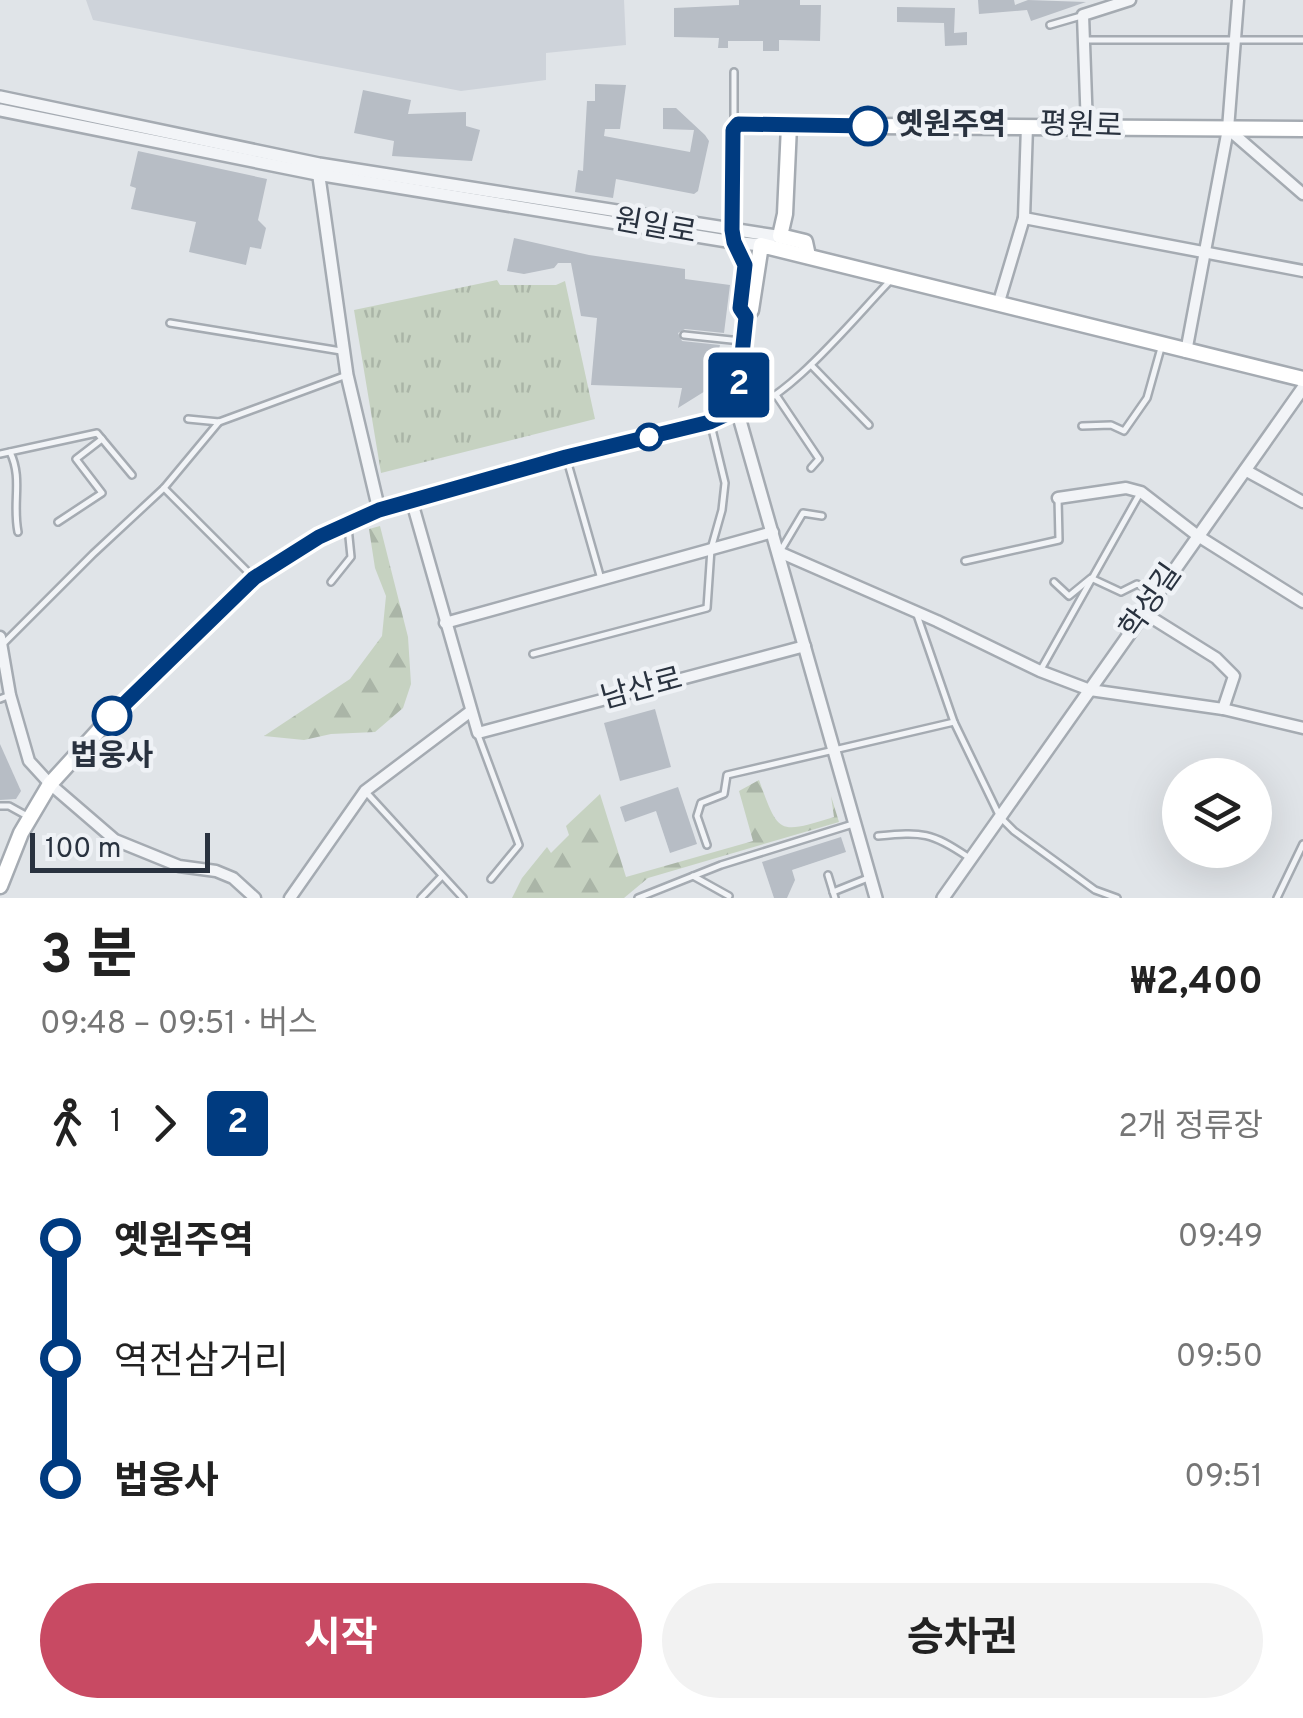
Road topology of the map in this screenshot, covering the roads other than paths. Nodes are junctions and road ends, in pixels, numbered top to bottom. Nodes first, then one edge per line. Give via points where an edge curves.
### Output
1 (1130, 0) edge
2 (1238, 0) edge
3 (1083, 15) junction
4 (1050, 25) dead end
5 (1085, 40) junction
6 (1234, 40) junction
7 (1303, 40) edge
8 (734, 72) dead end
9 (0, 97) edge
10 (0, 110) edge
11 (789, 126) junction
12 (1026, 126) junction
13 (734, 127) junction
14 (1087, 128) junction
15 (1228, 130) junction
16 (1298, 130) edge
17 (318, 169) junction
18 (1303, 194) edge
19 (1024, 218) junction
20 (733, 236) junction
21 (780, 236) junction
22 (761, 245) junction
23 (1207, 252) junction
24 (808, 256) junction
25 (1303, 270) edge
26 (892, 279) junction
27 (998, 305) junction
28 (746, 317) junction
29 (170, 323) dead end
30 (684, 335) dead end
31 (743, 341) junction
32 (1162, 345) junction
33 (344, 352) junction
34 (1186, 352) junction
35 (811, 365) junction
36 (347, 375) junction
37 (1303, 379) edge
38 (1303, 388) edge
39 (776, 395) junction
40 (736, 410) junction
41 (188, 419) dead end
42 (218, 422) junction
43 (710, 422) junction
44 (868, 425) dead end
45 (1082, 426) dead end
46 (102, 439) junction
47 (10, 452) junction
48 (0, 454) edge
49 (566, 457) junction
50 (811, 468) dead end
51 (1245, 470) junction
52 (132, 475) dead end
53 (164, 488) junction
54 (1141, 492) junction
55 (1058, 498) joint
56 (412, 502) junction
57 (1303, 502) edge
58 (379, 510) junction
59 (822, 516) dead end
60 (58, 522) dead end
61 (347, 524) junction
62 (18, 532) dead end
63 (773, 532) junction
64 (1198, 536) junction
65 (711, 549) junction
66 (779, 552) junction
67 (965, 561) dead end
68 (254, 578) junction
69 (1091, 578) junction
70 (602, 580) junction
71 (331, 582) dead end
72 (1054, 582) dead end
73 (1158, 593) junction
74 (1303, 602) edge
75 (1144, 613) junction
76 (917, 614) junction
77 (445, 623) junction
78 (0, 637) edge
79 (1, 646) edge
80 (805, 646) junction
81 (533, 654) dead end
82 (1040, 671) junction
83 (1090, 690) junction
84 (5, 697) edge
85 (1223, 709) junction
86 (470, 712) junction
87 (954, 722) junction
88 (1303, 728) edge
89 (478, 733) junction
90 (836, 749) junction
91 (50, 784) junction
92 (365, 791) junction
93 (0, 806) edge
94 (30, 817) junction
95 (1000, 817) junction
96 (857, 823) junction
97 (878, 836) dead end
98 (707, 844) dead end
99 (1303, 844) edge
100 (971, 859) junction
101 (828, 875) dead end
102 (442, 876) junction
103 (693, 876) junction
104 (871, 877) junction
105 (491, 879) dead end
106 (0, 886) edge
107 (834, 895) edge
108 (729, 896) edge
109 (642, 897) edge
110 (256, 898) edge
111 (290, 898) edge
112 (421, 898) edge
113 (463, 898) edge
114 (876, 898) edge
115 (943, 898) edge
116 (1117, 898) edge
117 (1277, 898) edge

1 - 3 street
2 - 6 street
3 - 4 lane
3 - 5 street
5 - 6 lane
5 - 14 street
6 - 7 lane
6 - 15 street
8 - 13 lane
9 - 17 street, 원일로
10 - 17 street, 원일로
11 - 12 main road, 평원로
11 - 13 main road, 평원로
11 - 21 main road
12 - 14 main road, 평원로
12 - 19 street
13 - 20 main road
14 - 15 main road, 평원로
15 - 16 main road, 평원로
15 - 18 street
15 - 23 street
17 - 20 street, 원일로
17 - 20 street, 원일로
17 - 33 street
19 - 23 street
19 - 27 street
20 - 21 street
20 - 22 street, 원일로
20 - 28 main road via 745,265 740,308
21 - 22 street
21 - 24 main road via 805,242
22 - 24 main road, 원일로
22 - 28 main road
23 - 25 street
23 - 34 street
24 - 26 main road, 원일로
26 - 27 main road, 원일로
26 - 35 lane
27 - 32 main road, 원일로
28 - 31 main road
29 - 33 lane
30 - 31 lane
31 - 40 main road
32 - 34 main road, 원일로
32 - 45 lane via 1148,398 1124,431 1111,424
33 - 36 street
34 - 37 main road, 원일로
35 - 39 lane
35 - 44 lane
36 - 42 lane
36 - 58 street
38 - 51 street, 학성길
39 - 40 lane via 753,410
39 - 50 lane via 819,459
40 - 43 main road
40 - 63 street
41 - 42 lane
42 - 53 lane
43 - 49 main road
43 - 65 lane via 725,483
46 - 47 lane via 97,433
46 - 52 lane
46 - 60 lane via 76,459 102,493
47 - 48 lane
47 - 62 lane via 18,469
49 - 56 main road
49 - 70 lane
51 - 57 street
51 - 64 street, 학성길
53 - 68 lane
53 - 79 lane
54 - 55 street via 1126,488
54 - 64 street
54 - 69 lane
55 - 67 lane via 1060,540
56 - 58 main road
56 - 77 street
58 - 61 main road
59 - 66 lane via 804,513
61 - 68 main road
61 - 71 lane via 351,557
63 - 65 street
63 - 66 street
64 - 73 street, 학성길
64 - 74 street
65 - 70 street
65 - 81 lane via 707,608
66 - 76 street
66 - 80 street
68 - 91 main road
69 - 72 lane via 1068,596
69 - 73 lane via 1121,592 1137,584
69 - 82 lane
70 - 77 street
73 - 75 street, 학성길
75 - 83 street, 학성길
75 - 85 street via 1234,676
76 - 82 street
76 - 87 lane
77 - 86 street
78 - 79 street
79 - 84 street
80 - 89 street, 남산로
80 - 90 street
82 - 83 street
83 - 85 street
83 - 95 street, 학성길
84 - 91 street via 29,761
85 - 88 street
86 - 89 street
86 - 92 street
87 - 90 lane
87 - 95 lane
89 - 105 lane via 520,845
90 - 96 street
90 - 98 lane via 727,776 724,794 701,803
91 - 94 main road
91 - 110 street via 115,840 179,866 234,878
92 - 102 lane
92 - 111 street
93 - 94 lane
94 - 106 main road
95 - 100 street, 학성길
95 - 116 lane via 1095,890
96 - 103 lane
96 - 104 street
97 - 100 lane via 937,836
99 - 117 lane
100 - 115 street, 학성길
101 - 107 lane
102 - 112 lane
102 - 113 lane
103 - 108 lane
103 - 109 lane
104 - 107 lane
104 - 114 street

